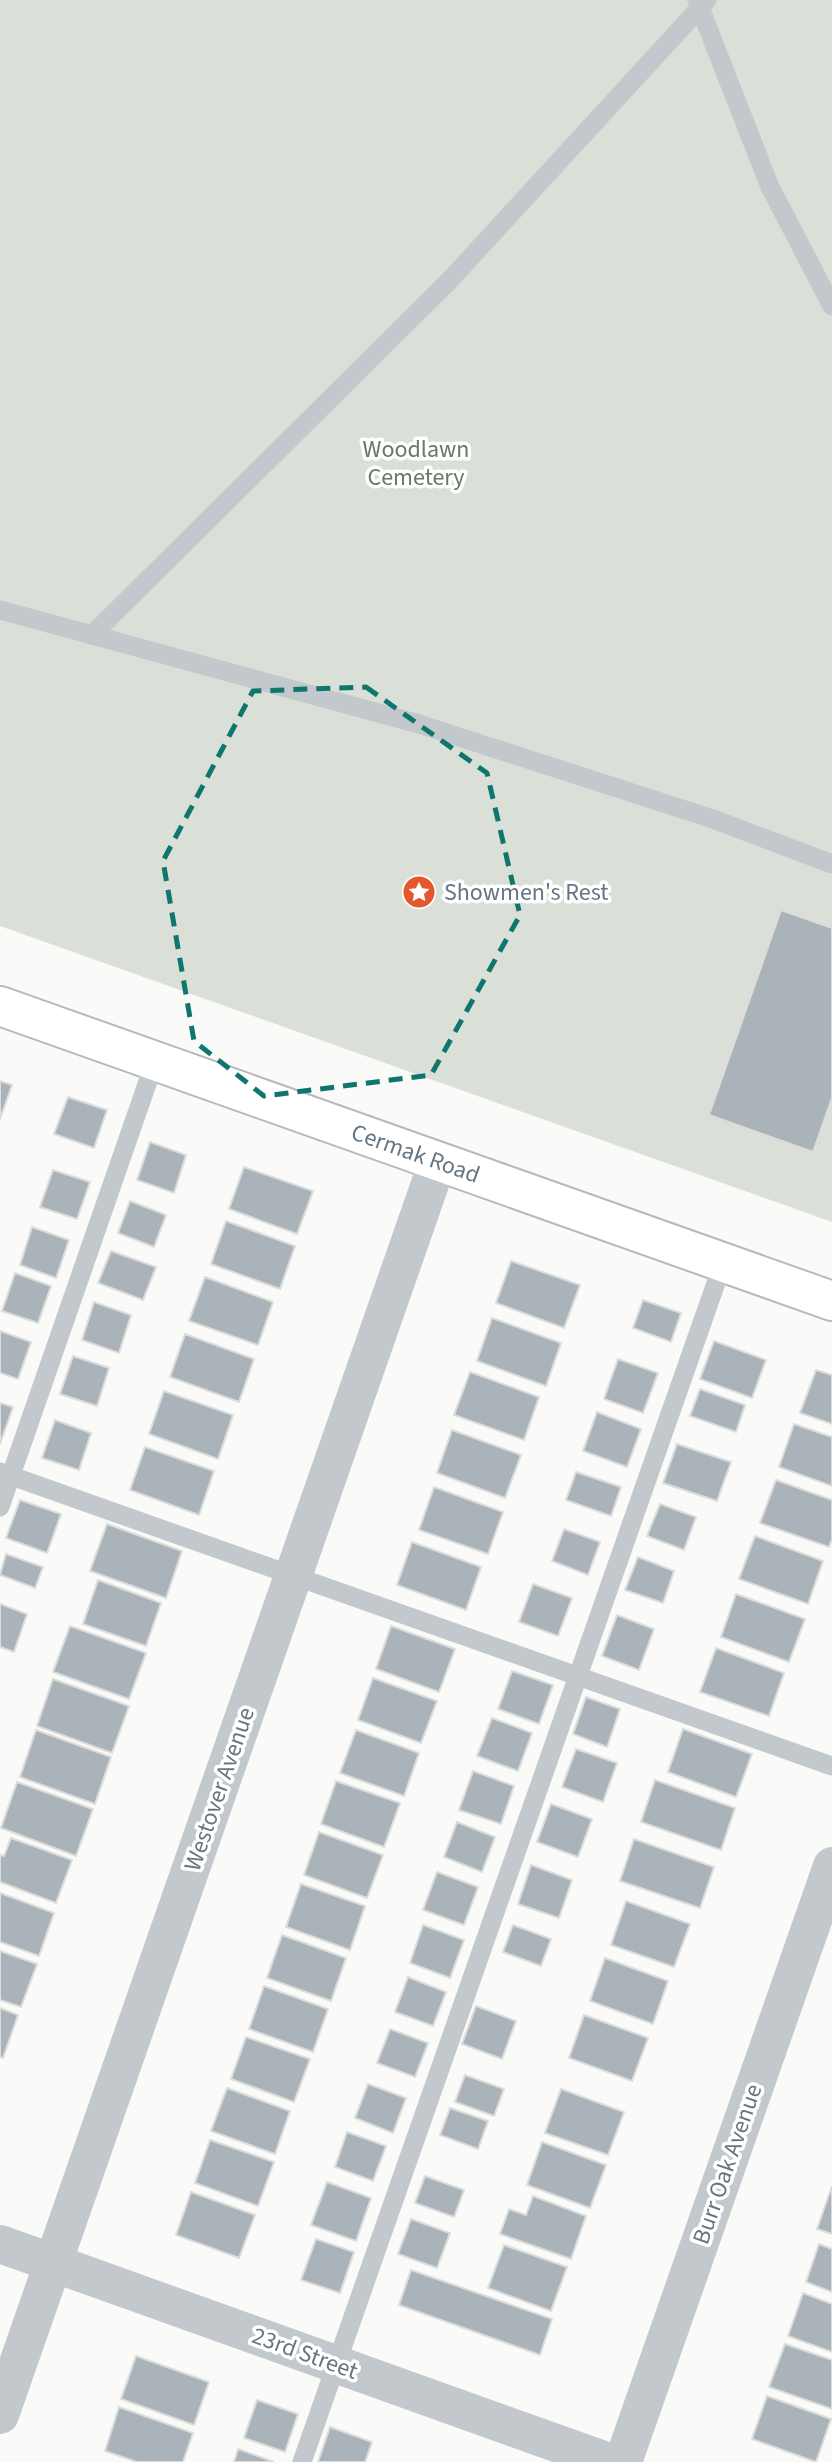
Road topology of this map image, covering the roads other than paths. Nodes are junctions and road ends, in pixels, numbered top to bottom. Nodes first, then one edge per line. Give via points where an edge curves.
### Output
1 (701, 3) edge
2 (832, 306) edge
3 (0, 610) edge
4 (92, 635) junction
5 (832, 864) edge
6 (0, 1006) edge
7 (155, 1061) junction
8 (437, 1164) junction
9 (723, 1263) junction
10 (832, 1301) edge
11 (6, 1474) edge
12 (0, 1507) edge
13 (293, 1575) junction
14 (578, 1676) junction
15 (832, 1766) edge
16 (832, 1866) edge
17 (0, 2244) edge
18 (53, 2263) junction
19 (336, 2365) junction
20 (0, 2415) edge
21 (302, 2462) edge
22 (609, 2462) edge
23 (623, 2462) edge

1 - 2 lane via 770,187
1 - 4 lane via 449,281
3 - 4 lane
4 - 5 lane via 419,724 713,819
6 - 7 main road, Cermak Road
7 - 8 main road, Cermak Road
7 - 11 lane
8 - 9 main road, Cermak Road
8 - 13 street, Westover Avenue
9 - 10 main road, Cermak Road
9 - 14 lane
11 - 12 lane
11 - 13 lane
13 - 14 lane
13 - 18 street, Westover Avenue
14 - 15 lane
14 - 19 lane
16 - 23 street, Burr Oak Avenue
17 - 18 street, 23rd Street
18 - 19 street, 23rd Street
18 - 20 street, Westover Avenue
19 - 21 lane
19 - 22 street, 23rd Street

